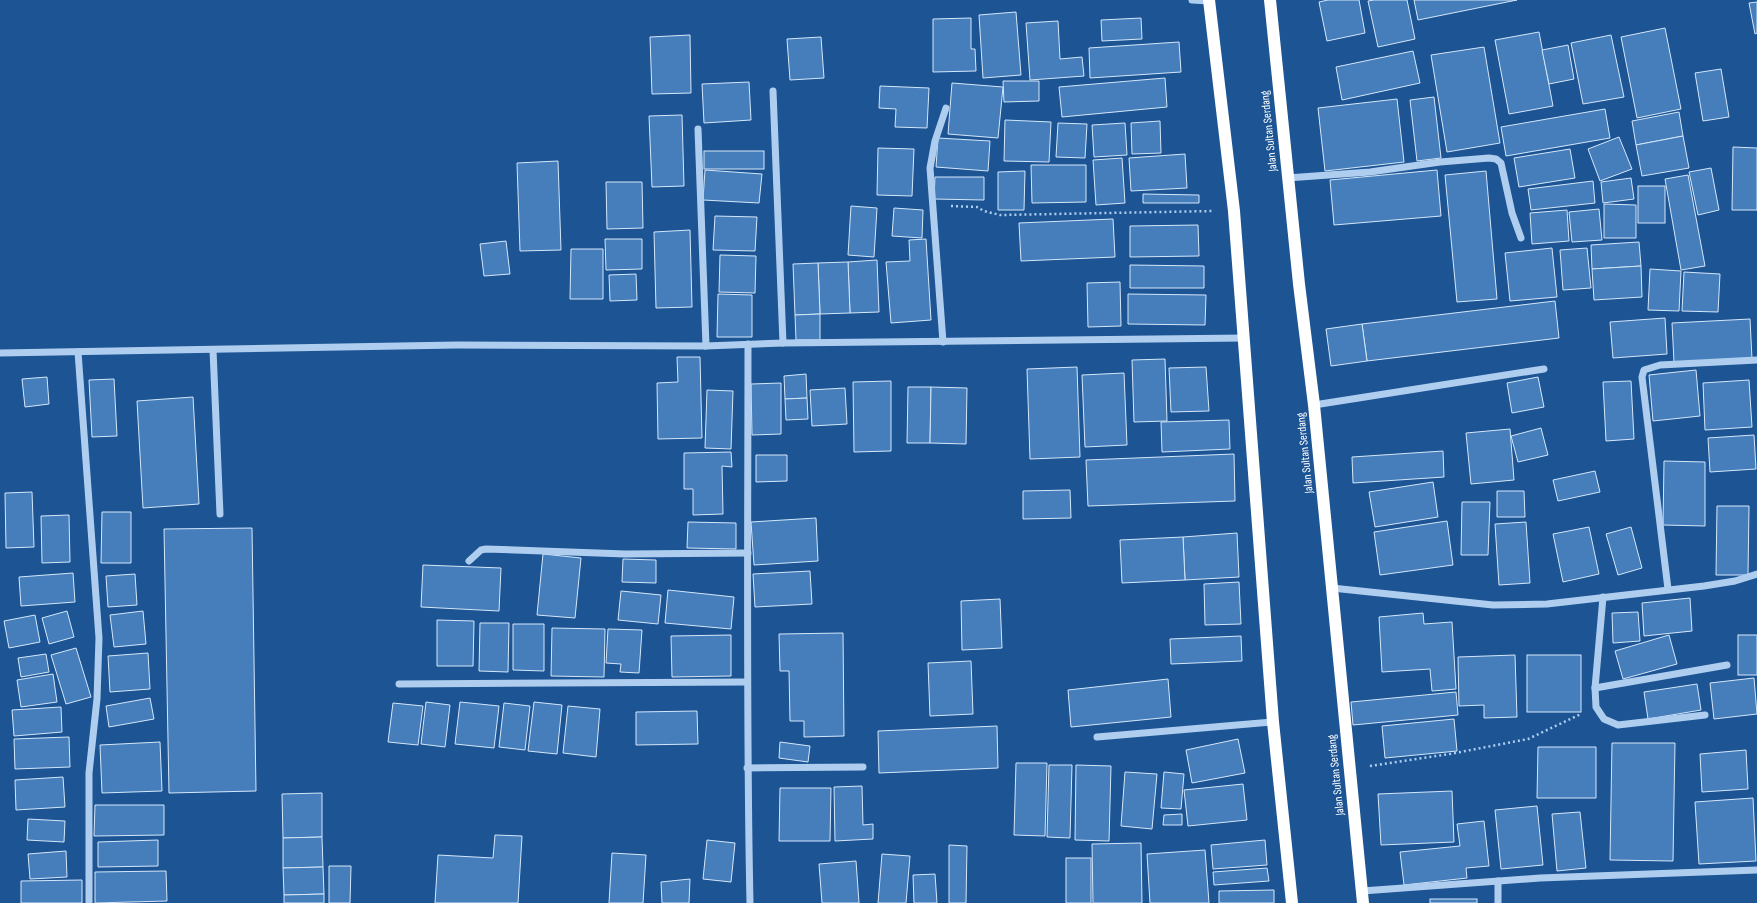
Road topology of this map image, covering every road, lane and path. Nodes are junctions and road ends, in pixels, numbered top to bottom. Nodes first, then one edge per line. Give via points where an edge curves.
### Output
1 (1192, 0) edge
2 (1270, 0) edge
3 (1209, 1) edge
4 (773, 91) dead end
5 (946, 108) dead end
6 (698, 129) dead end
7 (1287, 178) junction
8 (933, 205) junction
9 (1234, 211) junction
10 (1521, 238) dead end
11 (1245, 338) junction
12 (943, 342) junction
13 (783, 343) junction
14 (748, 344) junction
15 (706, 346) junction
16 (213, 350) junction
17 (0, 352) edge
18 (78, 352) junction
19 (1757, 360) edge
20 (1544, 368) dead end
21 (1314, 405) junction
22 (220, 514) dead end
23 (748, 553) junction
24 (469, 561) dead end
25 (1757, 574) edge
26 (1332, 588) junction
27 (1668, 589) junction
28 (1603, 597) junction
29 (1727, 665) dead end
30 (746, 682) junction
31 (399, 684) dead end
32 (1595, 688) junction
33 (1596, 707) junction
34 (1705, 715) dead end
35 (1273, 722) junction
36 (1097, 737) dead end
37 (863, 767) dead end
38 (747, 768) junction
39 (1350, 769) junction
40 (1757, 870) edge
41 (1498, 881) junction
42 (1363, 897) edge
43 (89, 903) edge
44 (750, 903) edge
45 (1292, 903) edge
46 (1498, 903) edge

1 - 3 street
2 - 7 highway, Jalan Sultan Serdang
3 - 9 highway
4 - 13 street
5 - 8 street via 931,156
6 - 15 street
7 - 10 street via 1370,172 1440,162 1496,159 1501,163 1512,213
7 - 21 highway, Jalan Sultan Serdang
8 - 9 path via 977,206 984,211 1000,215
8 - 12 street
9 - 11 highway
11 - 12 street
11 - 35 highway
12 - 13 street
13 - 14 street
14 - 15 street
14 - 23 street
15 - 16 street via 457,346
16 - 18 street
16 - 22 street
17 - 18 street
18 - 43 street via 99,638 97,699 89,773
19 - 27 street via 1660,365 1644,370 1642,377
20 - 21 street
21 - 26 highway, Jalan Sultan Serdang
23 - 24 street via 625,554 486,549 481,550
23 - 30 street
25 - 27 street via 1735,581
26 - 28 street via 1493,605 1547,604
26 - 39 highway, Jalan Sultan Serdang
27 - 28 street
28 - 32 street
29 - 32 street
30 - 31 street
30 - 38 street
32 - 33 street
33 - 34 street via 1604,719 1618,725
33 - 39 path via 1528,739
35 - 36 street
35 - 45 highway
37 - 38 street
38 - 44 street
39 - 42 highway, Jalan Sultan Serdang
40 - 41 street
41 - 42 street
41 - 46 street

